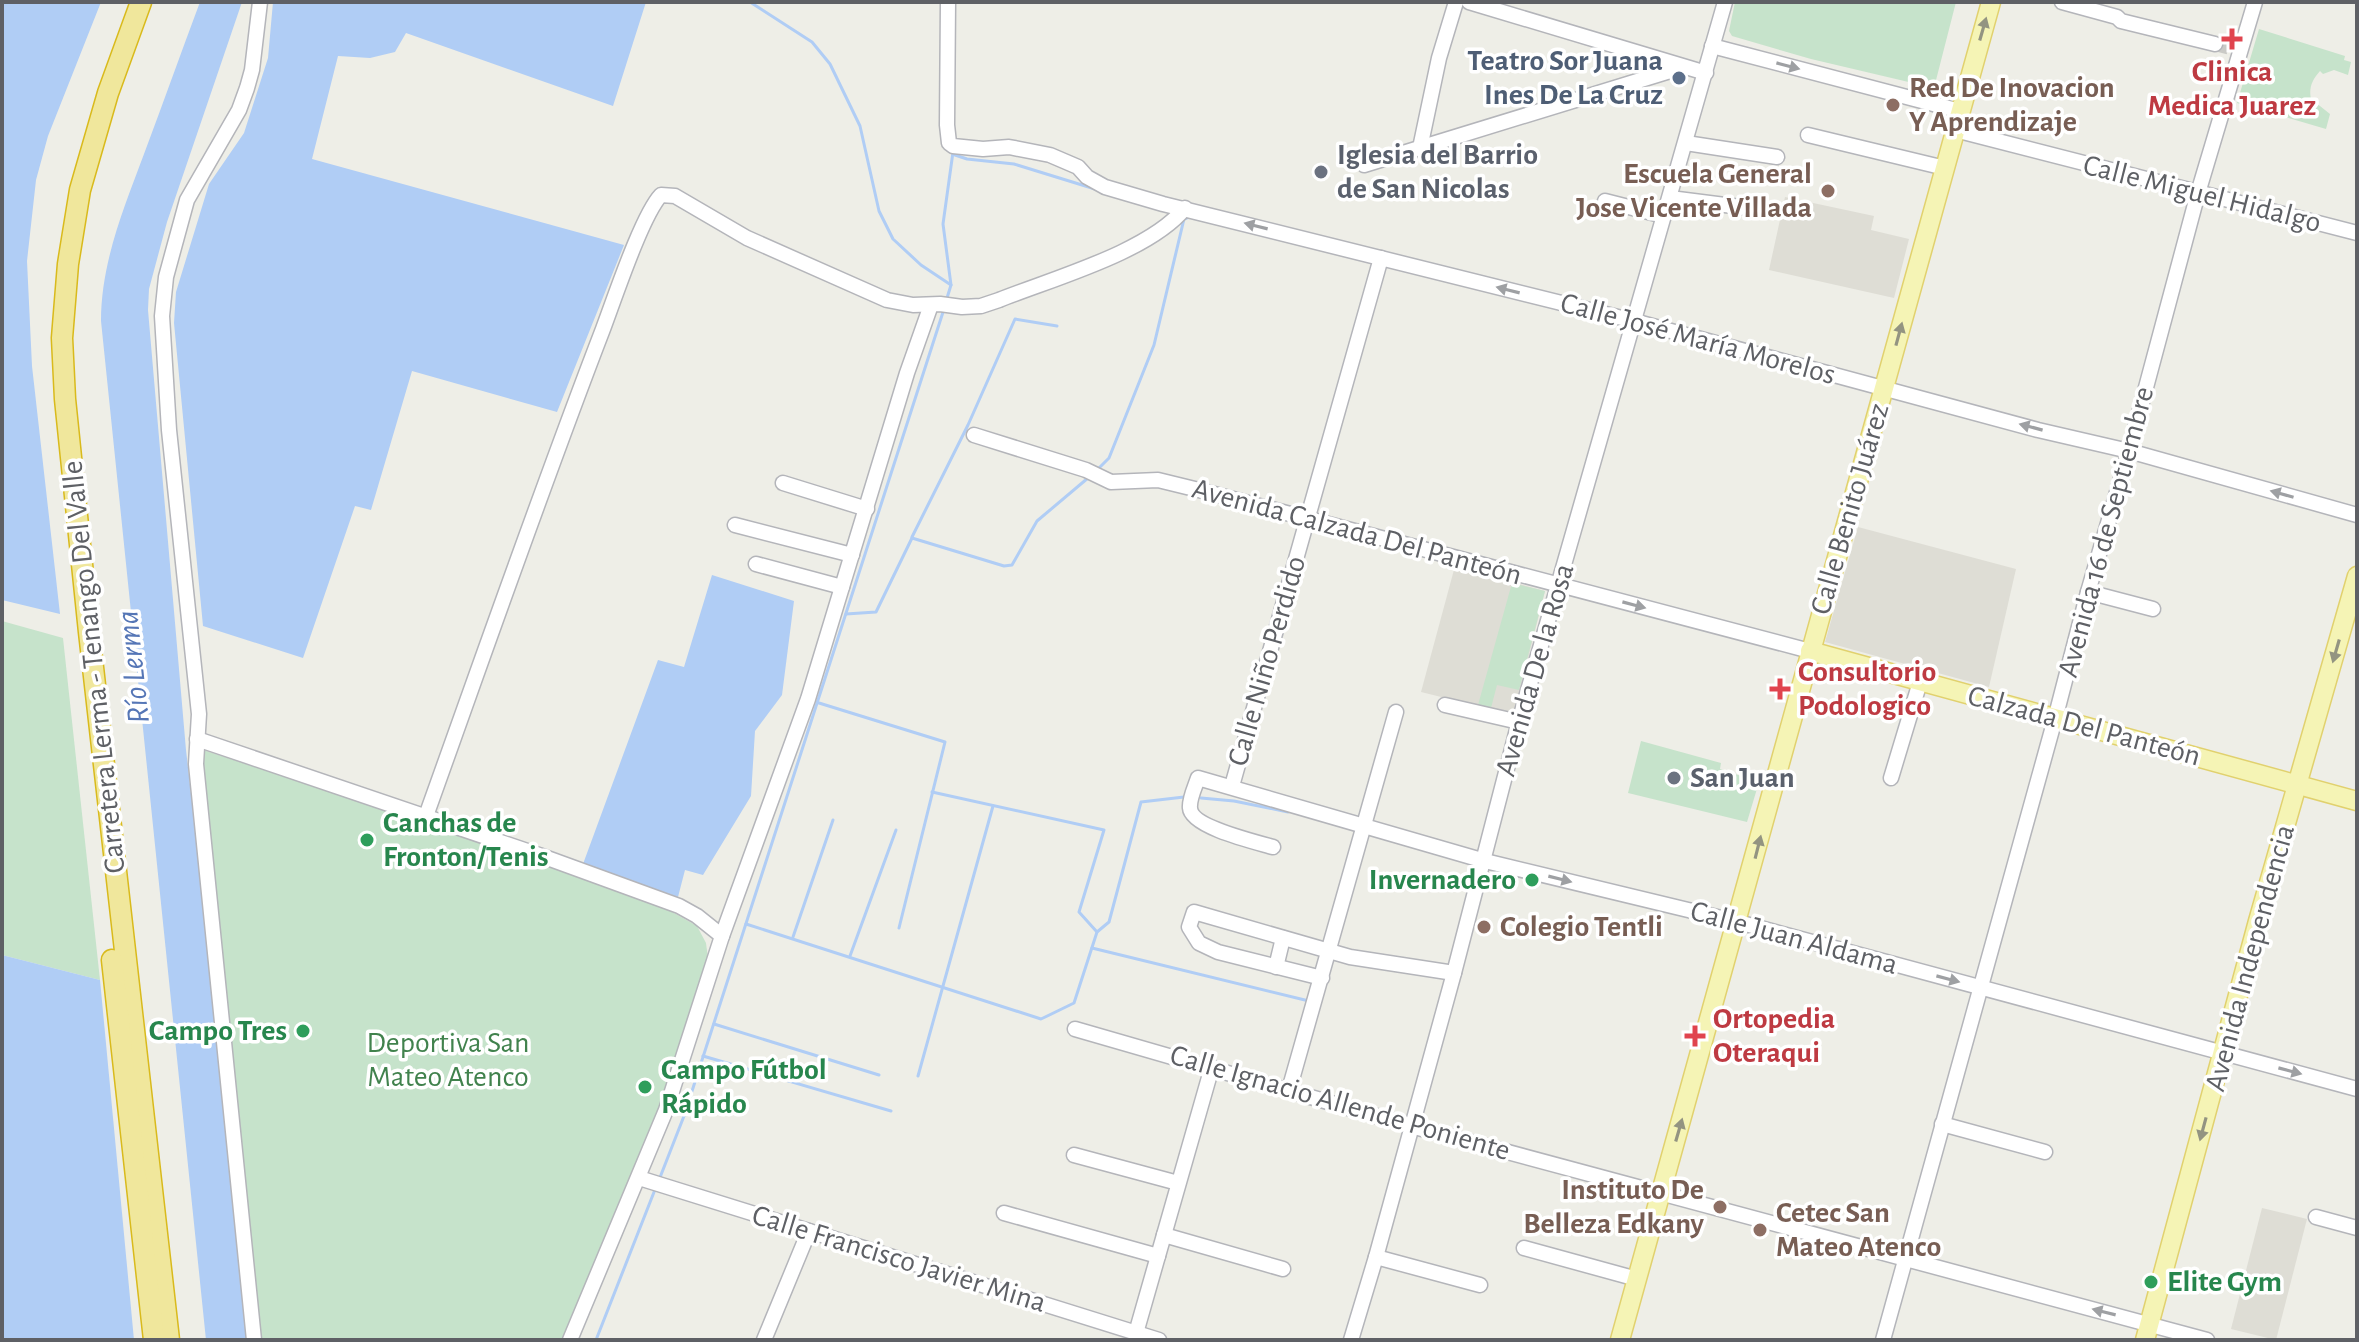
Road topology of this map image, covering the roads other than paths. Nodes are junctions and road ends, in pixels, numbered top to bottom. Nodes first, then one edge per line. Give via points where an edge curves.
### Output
1 (129, 2) edge
2 (141, 2) edge
3 (260, 2) edge
4 (948, 2) edge
5 (1456, 2) edge
6 (1469, 2) edge
7 (1725, 2) edge
8 (1991, 2) edge
9 (2062, 2) edge
10 (2255, 2) edge
11 (2215, 44) tunnel mouth
12 (1712, 46) junction
13 (1683, 67) junction
14 (1706, 73) junction
15 (1960, 111) junction
16 (1955, 130) junction
17 (1808, 135) dead end
18 (1686, 143) junction
19 (1420, 148) junction
20 (1777, 157) dead end
21 (1364, 165) dead end
22 (1945, 168) junction
23 (2198, 193) junction
24 (1670, 198) junction
25 (1605, 201) dead end
26 (1185, 208) junction
27 (1772, 211) dead end
28 (1664, 216) junction
29 (2357, 233) edge
30 (1381, 258) junction
31 (935, 304) junction
32 (1634, 321) junction
33 (1885, 387) junction
34 (974, 435) dead end
35 (2129, 451) junction
36 (783, 483) dead end
37 (867, 509) junction
38 (2357, 515) edge
39 (1308, 519) junction
40 (735, 525) dead end
41 (852, 555) junction
42 (756, 564) dead end
43 (2357, 576) edge
44 (1559, 585) junction
45 (842, 587) junction
46 (2088, 592) junction
47 (2153, 609) dead end
48 (1810, 651) junction
49 (1920, 682) junction
50 (1445, 705) dead end
51 (1396, 712) dead end
52 (2055, 719) junction
53 (1519, 722) junction
54 (197, 739) junction
55 (1891, 778) dead end
56 (2298, 785) junction
57 (1232, 786) junction
58 (2357, 801) edge
59 (426, 816) junction
60 (1364, 825) junction
61 (1273, 847) dead end
62 (1485, 861) junction
63 (1738, 922) junction
64 (722, 936) junction
65 (1283, 938) junction
66 (1330, 951) junction
67 (1276, 967) junction
68 (1454, 973) junction
69 (1322, 978) junction
70 (1980, 988) junction
71 (1075, 1029) dead end
72 (2223, 1054) junction
73 (1212, 1067) junction
74 (2357, 1089) edge
75 (1289, 1090) junction
76 (1942, 1124) junction
77 (1411, 1126) junction
78 (2045, 1152) dead end
79 (1074, 1155) dead end
80 (644, 1179) junction
81 (1178, 1183) junction
82 (1661, 1194) junction
83 (1004, 1213) dead end
84 (2316, 1217) dead end
85 (2357, 1228) edge
86 (809, 1231) junction
87 (1164, 1235) junction
88 (1524, 1248) dead end
89 (1158, 1256) junction
90 (1376, 1257) junction
91 (1905, 1260) junction
92 (1283, 1269) dead end
93 (1637, 1279) junction
94 (1480, 1285) dead end
95 (2147, 1332) edge
96 (1136, 1333) junction
97 (154, 1340) edge
98 (169, 1340) edge
99 (254, 1340) edge
100 (570, 1340) edge
101 (764, 1340) edge
102 (1159, 1340) edge
103 (1351, 1340) edge
104 (1620, 1340) edge
105 (1883, 1340) edge
106 (2207, 1340) edge

1 - 97 highway via 68,187 54,278 52,349 66,527
2 - 98 highway, Carretera Lerma - Tenango Del Valle via 80,190 62,338 89,632
3 - 54 street via 247,88 187,200 166,277 162,316 199,714
4 - 26 street, Calle José María Morelos via 949,143 1050,155 1105,187
5 - 19 street
6 - 13 street
7 - 12 street, Avenida De la Rosa
15 -> 8 main road, Calle Benito Juárez
9 - 11 street
10 - 23 street, Avenida 16 de Septiembre
12 - 14 street, Avenida De la Rosa
12 -> 15 street
13 - 14 street
13 - 19 street
14 - 18 street, Avenida De la Rosa
15 - 16 main road, Calle Benito Juárez
16 - 22 main road, Calle Benito Juárez
16 - 23 street, Calle Miguel Hidalgo
17 - 22 street
18 - 20 street
18 - 24 street, Avenida De la Rosa
19 - 21 street
33 -> 22 main road, Calle Benito Juárez
23 - 29 street, Calle Miguel Hidalgo
23 - 35 street, Avenida 16 de Septiembre
24 - 27 street
24 - 28 street, Avenida De la Rosa
25 - 28 street
30 -> 26 street, Calle José María Morelos
26 - 31 street via 1169,225 1133,246 999,300 981,306
28 - 32 street, Avenida De la Rosa
32 -> 30 street, Calle José María Morelos
30 - 39 street, Calle Niño Perdido
31 - 37 street via 907,373
31 - 59 street via 900,303 865,292 747,238 675,196 658,198 585,377
32 - 33 street, Calle José María Morelos
32 - 44 street, Avenida De la Rosa
35 -> 33 street, Calle José María Morelos
33 - 48 main road, Calle Benito Juárez
34 - 39 street, Avenida Calzada Del Panteón via 1102,479 1158,480
38 -> 35 street, Calle José María Morelos
35 - 46 street, Avenida 16 de Septiembre
36 - 37 street
37 - 41 street
39 - 44 street, Avenida Calzada Del Panteón
39 - 57 street, Calle Niño Perdido
40 - 41 street
41 - 45 street
42 - 45 street
43 -> 56 main road, Avenida Independencia
44 -> 48 street, Avenida Calzada Del Panteón
44 - 53 street, Avenida De la Rosa
45 - 64 street via 808,699
46 - 47 street
46 - 52 street, Avenida 16 de Septiembre
48 - 49 main road, Calzada Del Panteón
63 -> 48 main road, Calle Benito Juárez
49 - 52 main road, Calzada Del Panteón
49 - 55 street
50 - 53 street
51 - 60 street
52 - 56 main road, Calzada Del Panteón
52 - 70 street, Avenida 16 de Septiembre
53 - 62 street, Avenida De la Rosa
54 - 59 street
54 - 99 street
56 - 58 main road, Calzada Del Panteón
56 - 72 main road, Avenida Independencia
57 - 60 street, Calle Juan Aldama
57 - 61 street, Calle Juan Aldama via 1198,778 1190,812 1208,825
59 - 64 street via 679,906
60 - 62 street, Calle Juan Aldama
60 - 66 street
62 -> 63 street, Calle Juan Aldama
62 - 68 street, Avenida De la Rosa
63 -> 70 street, Calle Juan Aldama
82 -> 63 main road, Calle Benito Juárez
64 - 80 street
65 - 66 street
65 - 67 street
65 - 67 street via 1194,912 1189,927 1199,943 1218,952
66 - 68 street
66 - 69 street
67 - 69 street
68 - 77 street, Avenida De la Rosa
69 - 75 street
70 - 72 street, Calle Juan Aldama
70 - 76 street, Avenida 16 de Septiembre
71 - 73 street, Calle Ignacio Allende Poniente
72 -> 74 street, Calle Juan Aldama
72 -> 95 main road, Avenida Independencia
73 - 75 street, Calle Ignacio Allende Poniente
73 - 81 street
75 - 77 street, Calle Ignacio Allende Poniente
76 - 78 street
76 - 91 street, Avenida 16 de Septiembre
77 - 82 street, Calle Ignacio Allende Poniente
77 - 90 street, Avenida De la Rosa
79 - 81 street
80 - 86 street, Calle Francisco Javier Mina
80 - 100 street
81 - 87 street
82 - 91 street, Calle Ignacio Allende Poniente
82 - 93 main road, Calle Benito Juárez
83 - 89 street
84 - 85 street
86 - 96 street, Calle Francisco Javier Mina
86 - 101 street
87 - 89 street
87 - 92 street
88 - 93 street
89 - 96 street
90 - 94 street
90 - 103 street, Avenida De la Rosa
95 -> 91 street, Calle Ignacio Allende Poniente
91 - 105 street, Avenida 16 de Septiembre
93 - 104 main road, Calle Benito Juárez
95 - 106 street, Calle Ignacio Allende Poniente
96 - 102 street, Calle Francisco Javier Mina

